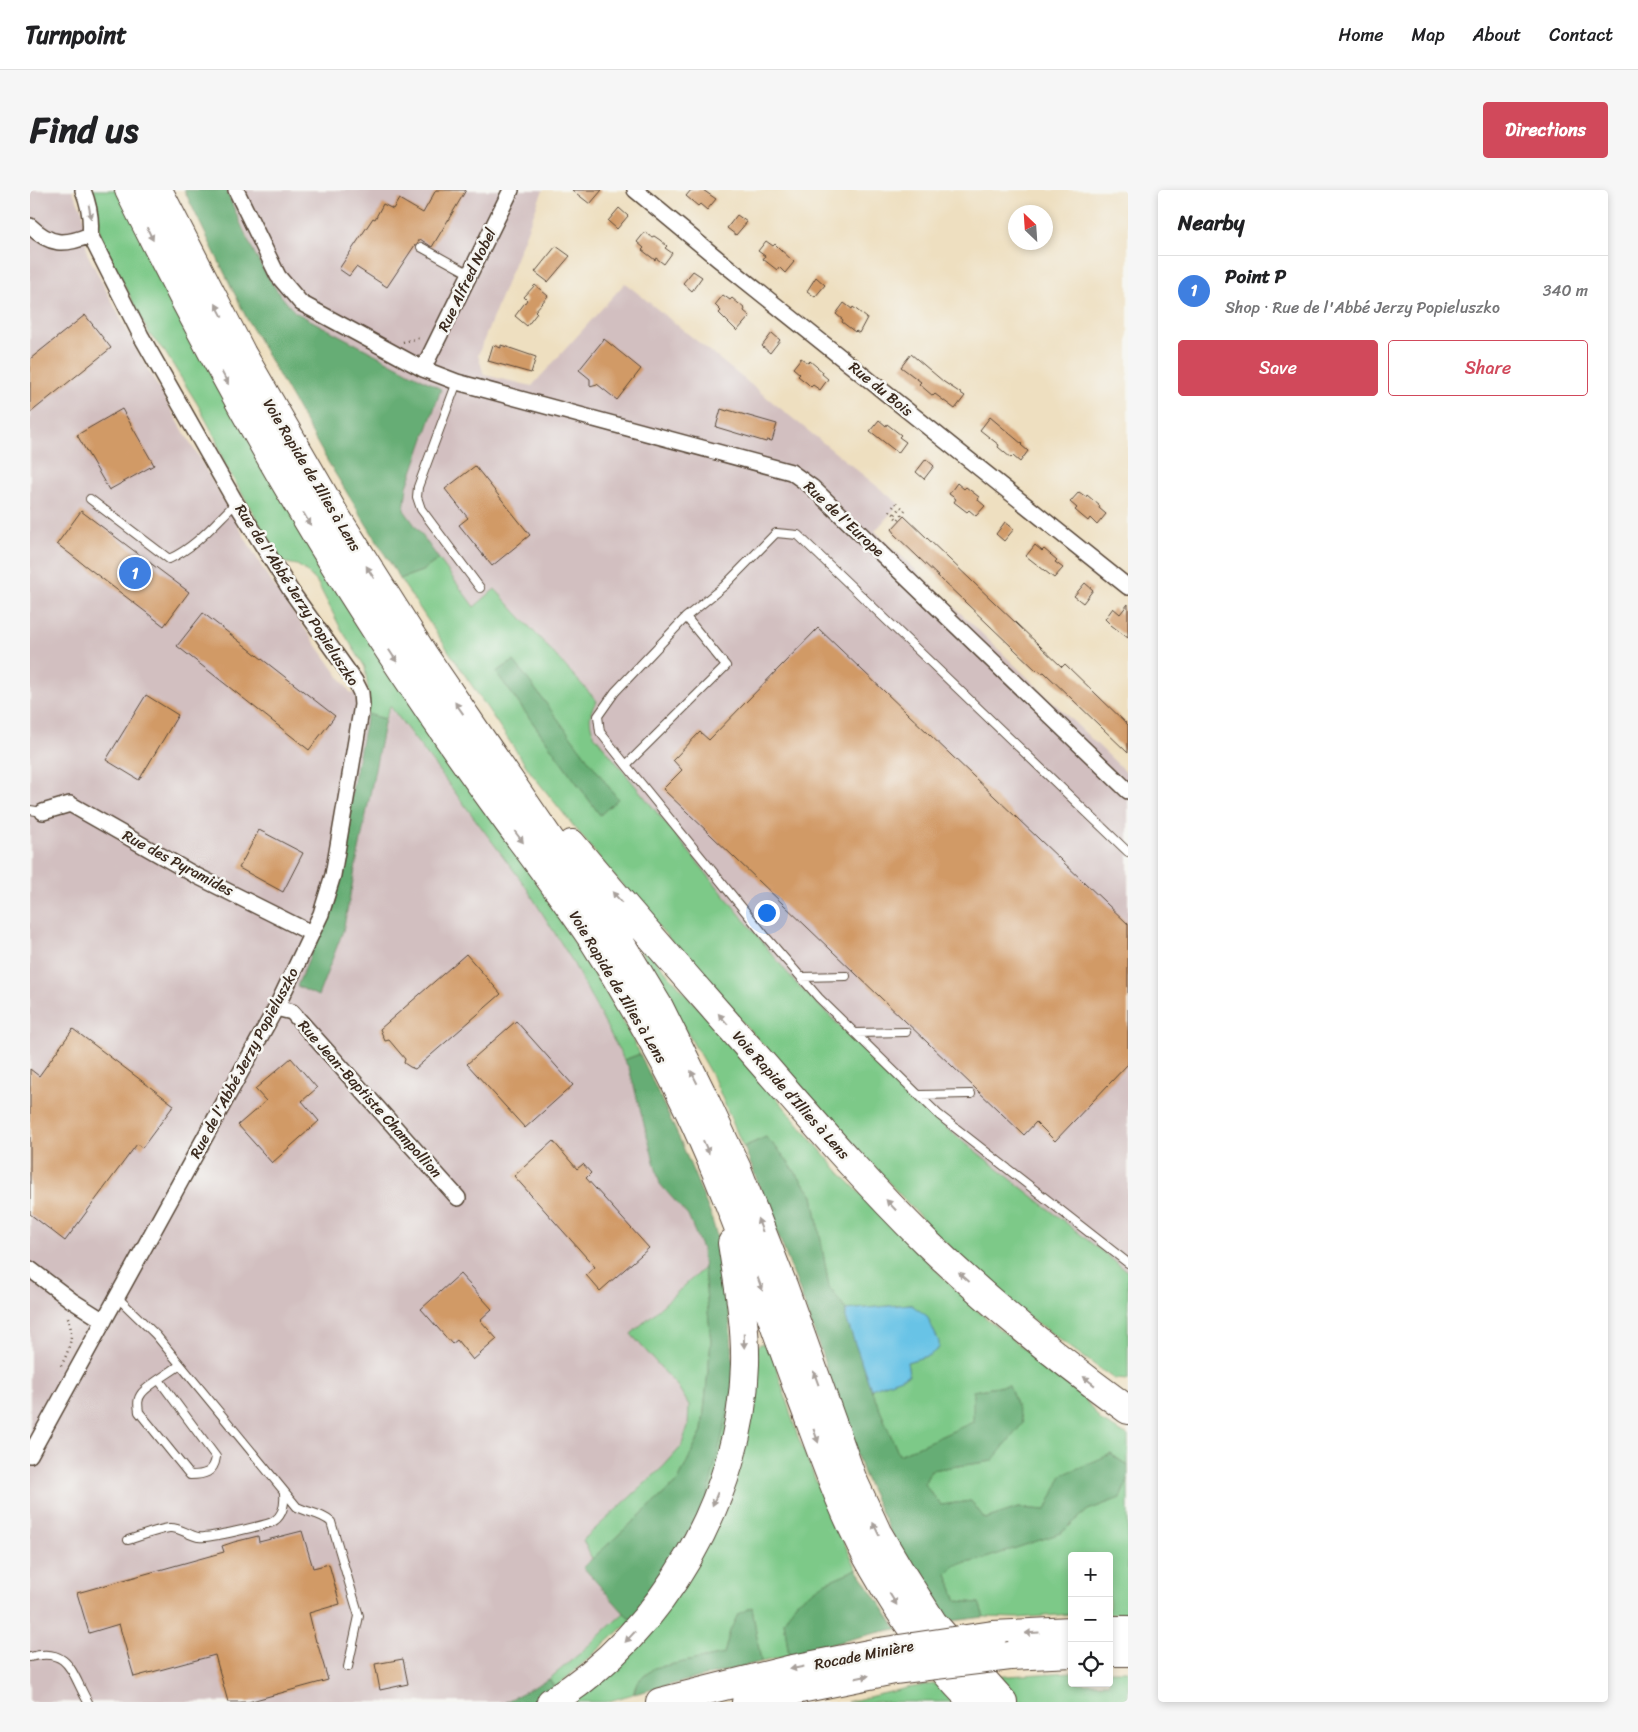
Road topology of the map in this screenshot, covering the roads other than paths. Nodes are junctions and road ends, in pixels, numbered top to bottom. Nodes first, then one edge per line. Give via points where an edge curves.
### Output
1 (83, 190) edge
2 (129, 190) edge
3 (158, 190) edge
4 (236, 190) edge
5 (510, 190) edge
6 (635, 190) edge
7 (30, 226) edge
8 (90, 234) junction
9 (421, 247) dead end
10 (470, 274) junction
11 (423, 369) junction
12 (457, 382) junction
13 (90, 499) dead end
14 (236, 503) junction
15 (480, 588) dead end
16 (1128, 588) edge
17 (686, 617) junction
18 (487, 748) junction
19 (626, 765) junction
20 (1128, 791) edge
21 (37, 811) edge
22 (1128, 852) edge
23 (311, 933) junction
24 (846, 976) dead end
25 (801, 977) junction
26 (276, 1008) junction
27 (906, 1032) dead end
28 (855, 1033) junction
29 (971, 1094) dead end
30 (919, 1095) junction
31 (724, 1189) junction
32 (458, 1198) dead end
33 (1128, 1263) edge
34 (30, 1269) edge
35 (117, 1297) junction
36 (104, 1321) junction
37 (180, 1365) junction
38 (159, 1380) junction
39 (1128, 1410) edge
40 (30, 1455) edge
41 (284, 1493) junction
42 (128, 1540) dead end
43 (1113, 1630) edge
44 (1128, 1630) edge
45 (1068, 1631) edge
46 (1113, 1652) edge
47 (1128, 1652) edge
48 (1068, 1653) edge
49 (30, 1657) edge
50 (886, 1661) junction
51 (348, 1666) dead end
52 (88, 1702) edge
53 (551, 1702) edge
54 (660, 1702) edge
55 (746, 1702) edge
56 (973, 1702) edge
57 (1003, 1702) edge

1 -> 8 street via 92,224
2 -> 31 highway, Voie Rapide de Illies à Lens via 237,399 313,529 403,672 592,938 636,1010 666,1065
18 -> 3 highway, Voie Rapide de Illies à Lens via 404,626 321,492 242,354
4 - 11 street, Rue de l'Europe via 278,276 301,303
5 - 10 street, Rue Alfred Nobel
6 - 16 street, Rue du Bois
7 - 8 street via 54,242 67,242
8 - 14 street, Rue de l'Abbé Jerzy Popieluszko via 141,336
9 - 10 lane
10 - 11 street, Rue Alfred Nobel
11 - 12 street, Rue de l'Europe
12 - 15 lane via 416,497 421,509
12 - 20 street, Rue de l'Europe via 790,472 812,487
13 - 14 lane via 169,559 192,545
14 - 23 street, Rue de l'Abbé Jerzy Popieluszko via 361,693 362,705 333,875 321,914
17 - 19 lane via 615,692 598,716 600,732
17 - 19 lane via 726,666
17 - 22 lane via 724,586 776,533 798,534
39 -> 18 highway, Voie Rapide d’Illies à Lens via 1046,1347 925,1240 814,1122 673,962 563,833 516,771
57 -> 18 highway, Voie Rapide de Illies à Lens via 933,1623 877,1532 852,1478 755,1213 704,1096 659,1007 616,936
19 - 25 lane
21 - 23 street, Rue des Pyramides via 70,804 195,875
23 - 26 street, Rue de l'Abbé Jerzy Popieluszko
24 - 25 lane
25 - 28 lane
26 - 32 street, Rue Jean-Baptiste Champollion via 292,1012
26 - 35 street, Rue de l'Abbé Jerzy Popieluszko
27 - 28 lane
28 - 30 lane
29 - 30 lane
30 - 33 lane via 939,1115
31 -> 53 highway via 744,1328 745,1364 733,1452 690,1554 645,1621 604,1663
31 -> 56 highway via 828,1468 873,1567 902,1613
34 - 36 street
35 - 36 street, Rue de l'Abbé Jerzy Popieluszko
35 - 37 lane via 156,1335
36 - 40 street, Rue de l'Abbé Jerzy Popieluszko
37 - 38 lane
37 - 41 lane
38 - 38 lane via 142,1392 139,1412 190,1474 202,1475 211,1471 216,1456
41 - 42 lane via 282,1512 274,1521 258,1526 200,1538 184,1530 170,1528
41 - 51 lane via 297,1507 323,1515 330,1522 359,1616
43 - 44 highway
45 -> 50 highway, Rocade Minière, bridge via 993,1635
46 - 47 highway
48 - 50 highway, Rocade Minière, bridge
49 - 52 lane via 43,1653 62,1658 73,1671
50 -> 54 highway, Rocade Minière via 788,1670
55 -> 50 highway, Rocade Minière via 805,1688

